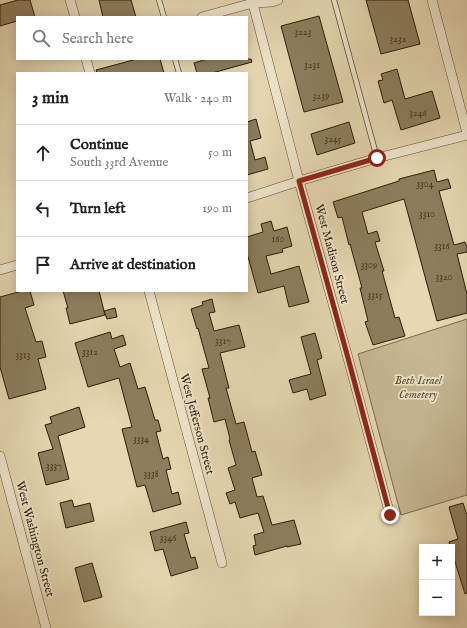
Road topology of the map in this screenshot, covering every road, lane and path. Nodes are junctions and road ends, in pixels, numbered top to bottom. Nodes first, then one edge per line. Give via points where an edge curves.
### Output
1 (70, 0) edge
2 (159, 0) edge
3 (278, 0) edge
4 (334, 0) edge
5 (432, 0) edge
6 (252, 2) edge
7 (75, 16) edge
8 (164, 16) edge
9 (205, 16) edge
10 (86, 60) edge
11 (175, 60) edge
12 (90, 72) edge
13 (178, 72) edge
14 (467, 134) edge
15 (377, 158) junction
16 (299, 181) junction
17 (248, 198) edge
18 (16, 265) edge
19 (0, 270) edge
20 (149, 292) edge
21 (0, 456) edge
22 (390, 515) dead end
23 (222, 563) dead end
24 (46, 628) edge

1 - 7 street
2 - 8 lane
3 - 6 street
4 - 15 lane
5 - 14 street
6 - 9 street
6 - 16 street, West Madison Street
10 - 12 street
11 - 13 lane
14 - 15 street
15 - 16 street
16 - 17 street
16 - 22 street, West Madison Street
18 - 19 street
20 - 23 street, West Jefferson Street
21 - 24 street, West Washington Street

